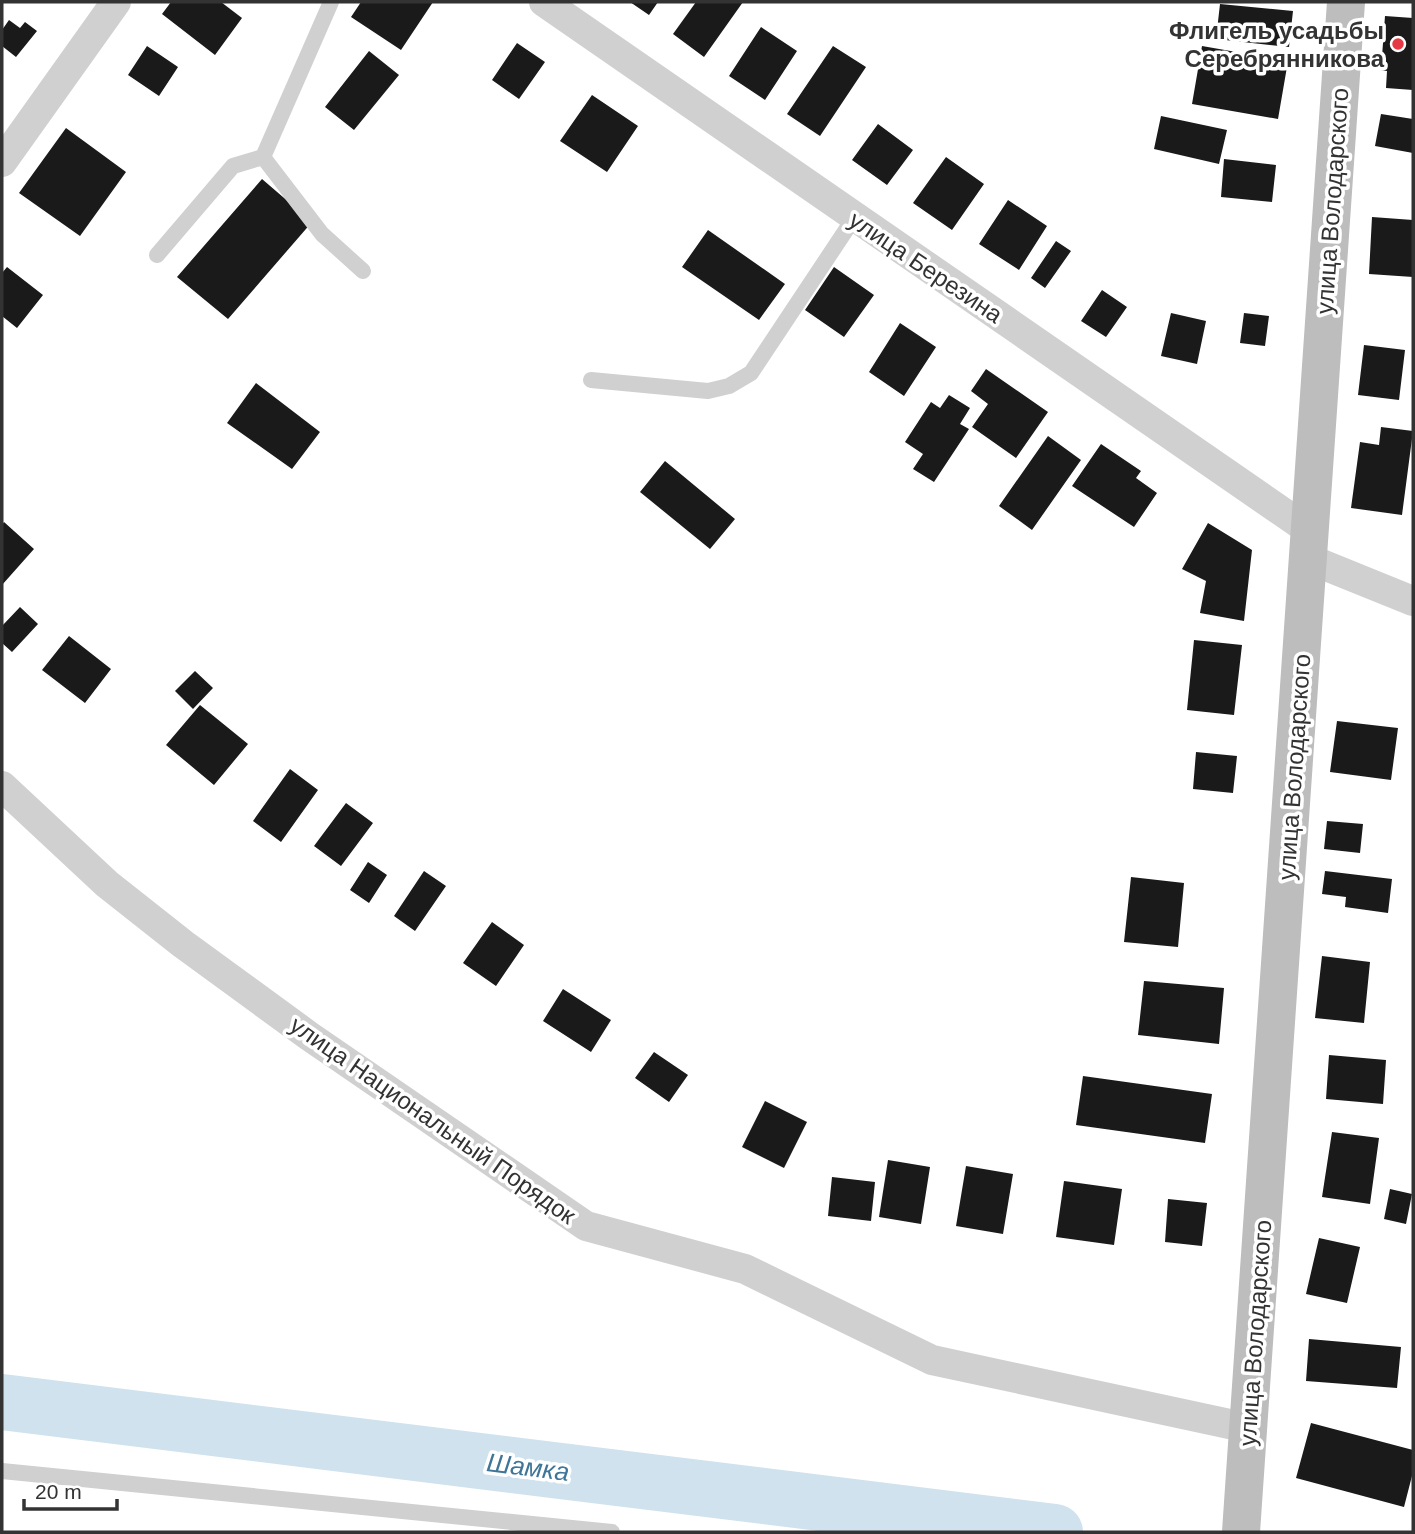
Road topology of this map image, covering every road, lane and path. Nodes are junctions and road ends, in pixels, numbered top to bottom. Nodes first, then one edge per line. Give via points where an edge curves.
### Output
1 (116, 2) edge
2 (331, 2) edge
3 (544, 2) edge
4 (1346, 2) edge
5 (263, 157) junction
6 (2, 162) edge
7 (854, 218) junction
8 (157, 255) dead end
9 (363, 271) dead end
10 (591, 380) dead end
11 (1309, 545) junction
12 (1413, 601) edge
13 (2, 786) edge
14 (1248, 1428) junction
15 (2, 1471) edge
16 (612, 1532) edge
17 (1241, 1532) edge

1 - 6 street
2 - 5 lane
3 - 7 street, улица Березина
4 - 11 main road, улица Володарского
5 - 8 lane via 233,166
5 - 9 lane via 322,233
7 - 10 lane via 751,373 708,391
7 - 11 street, улица Березина
11 - 12 street, улица Березина
11 - 14 main road, улица Володарского
13 - 14 street, улица Национальный Порядок via 107,884 183,944 586,1226 745,1269 932,1360
14 - 17 main road, улица Володарского
15 - 16 lane

